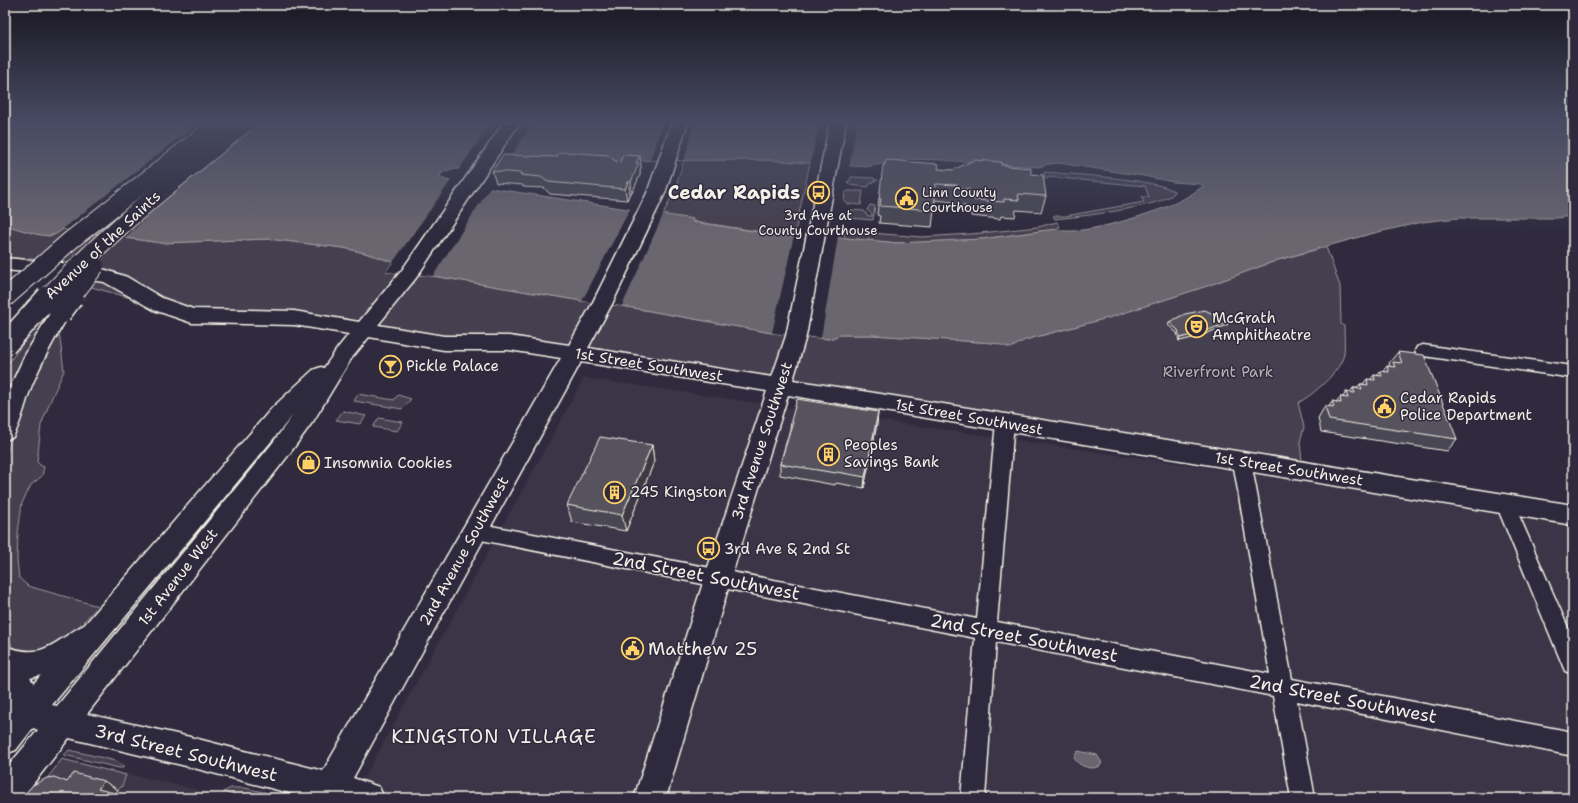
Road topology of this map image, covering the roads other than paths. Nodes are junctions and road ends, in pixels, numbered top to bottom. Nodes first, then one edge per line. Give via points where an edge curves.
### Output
1 (173, 159) edge
2 (200, 159) edge
3 (487, 159) edge
4 (668, 159) edge
5 (831, 159) edge
6 (193, 165) junction
7 (5, 264) edge
8 (53, 269) junction
9 (13, 296) edge
10 (5, 308) edge
11 (5, 317) edge
12 (364, 330) junction
13 (5, 345) edge
14 (1423, 351) dead end
15 (344, 354) junction
16 (575, 354) junction
17 (1573, 372) edge
18 (780, 386) junction
19 (1005, 423) junction
20 (5, 431) edge
21 (1242, 462) junction
22 (1505, 504) junction
23 (1573, 515) edge
24 (476, 531) junction
25 (718, 578) junction
26 (986, 630) junction
27 (93, 634) junction
28 (5, 659) edge
29 (5, 663) edge
30 (1573, 664) edge
31 (1284, 688) junction
32 (16, 709) edge
33 (63, 722) junction
34 (5, 739) edge
35 (1573, 744) edge
36 (327, 794) edge
37 (5, 795) edge
38 (368, 798) edge
39 (650, 798) edge
40 (974, 798) edge
41 (1303, 798) edge

1 - 9 main road, Avenue of the Saints, bridge via 71,240
2 - 6 main road, Avenue of the Saints, bridge
3 - 12 main road, 1st Avenue West via 409,274
4 - 16 main road, 2nd Avenue Southwest via 649,207
5 - 18 main road, 3rd Avenue Southwest via 796,336
6 - 13 main road, Avenue of the Saints, bridge via 84,259
6 - 20 main road, bridge via 108,251 60,313 28,368
7 - 8 main road, 1st Street Southwest
8 - 9 main road
8 - 12 main road, 1st Street Southwest via 110,278 128,285 143,296 175,312 192,316 294,318
9 - 10 main road
9 - 11 main road via 12,306
12 - 15 main road, 1st Avenue West
12 - 16 main road, 1st Street Southwest via 444,343 509,343
14 - 17 street
15 - 27 main road, 1st Avenue West via 280,414
15 - 33 main road, 1st Avenue West via 279,452
16 - 18 main road, 1st Street Southwest
16 - 24 main road, 2nd Avenue Southwest
18 - 19 main road, 1st Street Southwest
18 - 25 main road, 3rd Avenue Southwest
19 - 21 main road, 1st Street Southwest
19 - 26 street
21 - 22 main road, 1st Street Southwest
21 - 31 street
22 - 23 main road, 1st Street Southwest
22 - 30 street
24 - 25 street, 2nd Street Southwest
24 - 36 main road, 2nd Avenue Southwest
25 - 26 street, 2nd Street Southwest
25 - 39 main road, 3rd Avenue Southwest
26 - 31 street, 2nd Street Southwest
26 - 40 street
27 - 28 main road via 74,649 38,664 23,666
27 - 32 main road, 1st Avenue West
29 - 32 main road via 27,698
31 - 35 street, 2nd Street Southwest
31 - 41 street
32 - 33 main road, 3rd Street Southwest
32 - 34 main road, 1st Avenue West
33 - 36 main road, 3rd Street Southwest via 190,752
33 - 37 main road, 1st Avenue West
36 - 38 main road, 3rd Street Southwest

